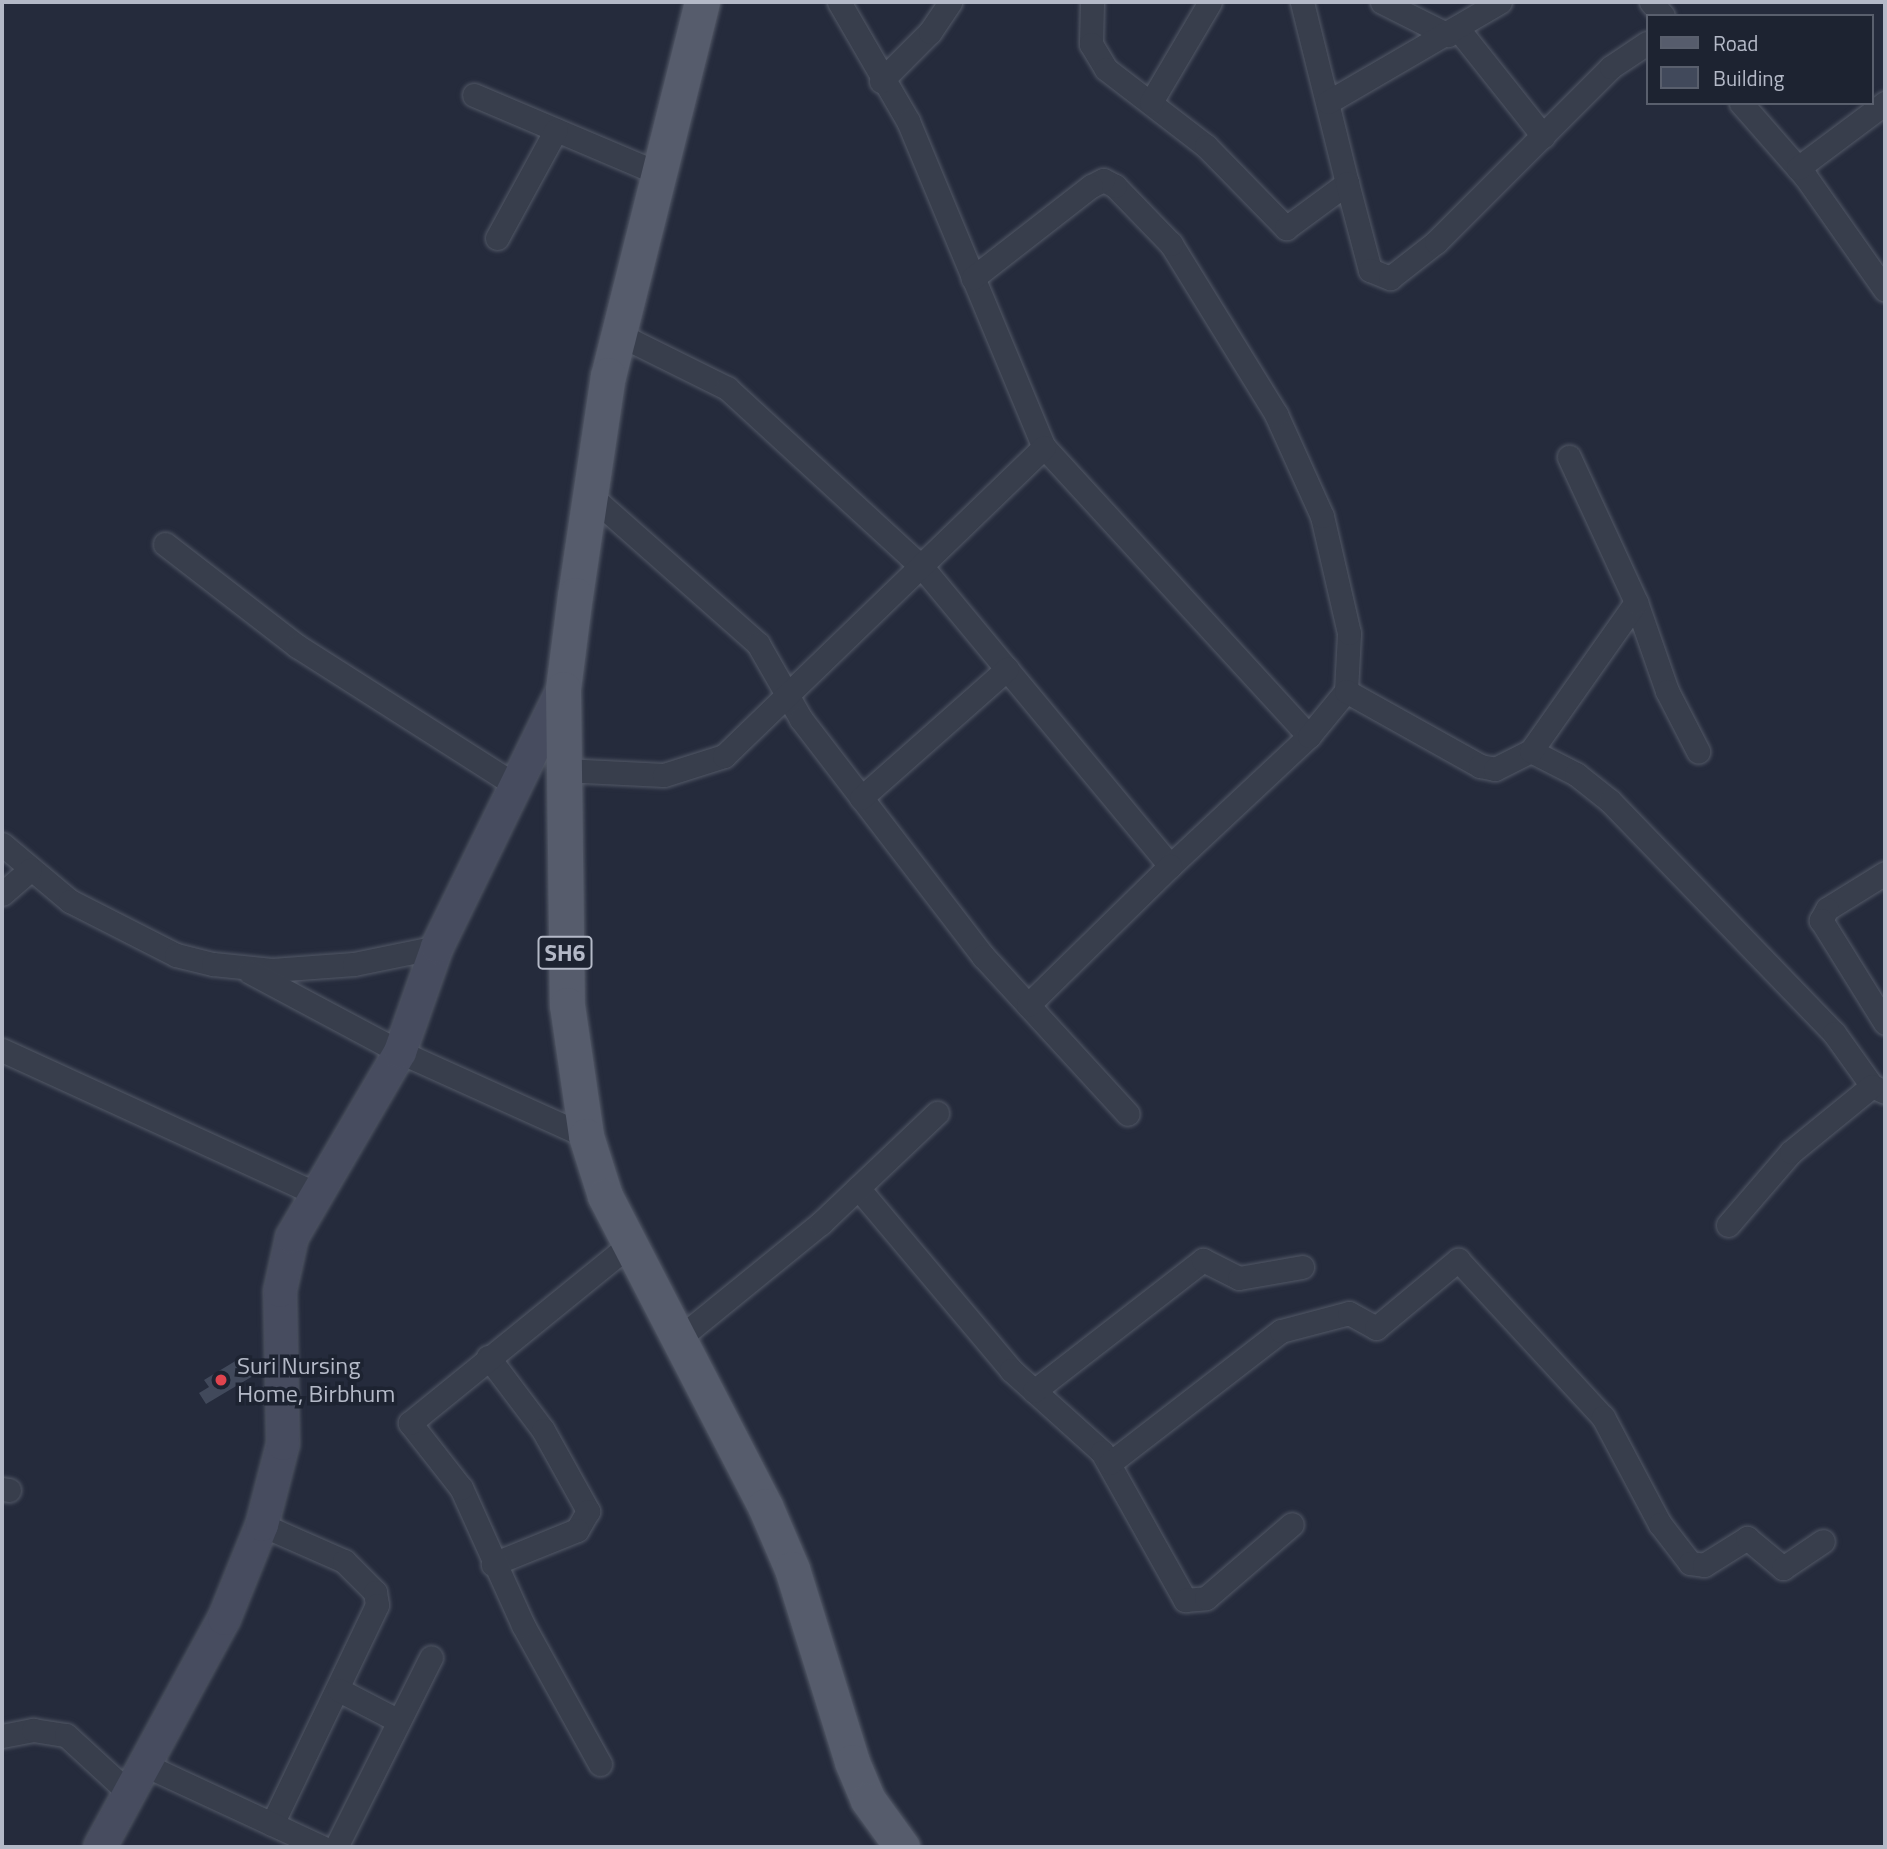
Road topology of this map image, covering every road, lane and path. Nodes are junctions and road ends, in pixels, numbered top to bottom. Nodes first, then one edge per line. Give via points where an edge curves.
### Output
1 (702, 2) edge
2 (839, 2) edge
3 (950, 2) edge
4 (1092, 2) edge
5 (1210, 2) edge
6 (1302, 2) edge
7 (1500, 2) edge
8 (1390, 4) edge
9 (1453, 32) junction
10 (1646, 44) edge
11 (881, 81) junction
12 (474, 95) dead end
13 (1151, 102) junction
14 (1328, 102) junction
15 (1885, 103) edge
16 (1743, 105) edge
17 (556, 130) junction
18 (1543, 136) junction
19 (1798, 168) junction
20 (658, 173) junction
21 (1347, 183) junction
22 (497, 238) dead end
23 (973, 278) junction
24 (1885, 290) edge
25 (618, 334) junction
26 (1044, 447) junction
27 (1569, 457) dead end
28 (591, 496) junction
29 (165, 544) dead end
30 (922, 567) junction
31 (1636, 602) junction
32 (1007, 669) junction
33 (563, 690) junction
34 (1346, 691) junction
35 (789, 697) junction
36 (1308, 736) junction
37 (1531, 751) junction
38 (1698, 751) dead end
39 (563, 770) junction
40 (514, 784) junction
41 (861, 798) junction
42 (2, 845) edge
43 (1170, 866) junction
44 (30, 870) junction
45 (1885, 873) edge
46 (2, 894) edge
47 (437, 947) junction
48 (243, 968) junction
49 (1028, 1004) junction
50 (1885, 1023) edge
51 (2, 1050) edge
52 (400, 1052) junction
53 (1879, 1089) edge
54 (937, 1113) dead end
55 (1128, 1114) dead end
56 (586, 1136) junction
57 (858, 1188) junction
58 (317, 1194) junction
59 (1728, 1225) dead end
60 (628, 1246) junction
61 (1302, 1266) dead end
62 (677, 1339) junction
63 (488, 1357) junction
64 (1034, 1391) junction
65 (1110, 1463) junction
66 (1292, 1524) dead end
67 (262, 1525) junction
68 (1823, 1541) dead end
69 (493, 1564) junction
70 (431, 1657) dead end
71 (339, 1690) junction
72 (395, 1719) junction
73 (2, 1736) edge
74 (600, 1764) dead end
75 (145, 1765) junction
76 (129, 1793) junction
77 (272, 1824) junction
78 (100, 1847) edge
79 (321, 1847) edge
80 (336, 1847) edge
81 (902, 1847) edge

1 - 20 main road, SH6
2 - 11 street
3 - 11 street via 930,32
4 - 13 street via 1096,57
5 - 13 street
6 - 14 street
7 - 9 street
8 - 9 street
9 - 14 street
9 - 18 street
10 - 18 street via 1611,67
11 - 23 street via 908,121
12 - 17 street
13 - 21 street via 1286,228
14 - 21 street
15 - 19 street
16 - 19 street
17 - 20 street
17 - 22 street
18 - 21 street via 1436,242 1390,278 1370,270
19 - 24 street
20 - 25 main road, SH6
23 - 26 street
23 - 34 street via 1103,180 1126,194 1171,244 1301,462 1322,516 1349,633
25 - 28 main road, SH6
25 - 30 street via 727,388
26 - 30 street
26 - 36 street
27 - 31 street
28 - 33 main road, SH6
28 - 35 street via 758,644
29 - 40 street via 297,646
30 - 32 street
30 - 35 street
31 - 37 street
31 - 38 street via 1667,691
32 - 41 street
32 - 43 street
33 - 39 main road, SH6
33 - 40 main road
34 - 36 street
34 - 37 street via 1480,766 1495,769
35 - 39 street via 724,756 691,771
35 - 41 street
36 - 43 street
37 - 53 street via 1549,755 1610,801 1834,1033
39 - 56 main road, SH6 via 567,1005
40 - 47 main road
41 - 49 street
42 - 44 street
43 - 49 street
44 - 46 street
44 - 48 street via 70,901 153,944
45 - 50 street via 1827,908 1821,920
47 - 48 street via 354,964
47 - 52 main road
48 - 52 street
49 - 55 street
51 - 58 street
52 - 56 street
52 - 58 main road
53 - 59 street via 1791,1152
54 - 57 street
56 - 60 main road, SH6
57 - 62 street
57 - 64 street
58 - 67 main road via 292,1237 280,1291 283,1444
60 - 62 main road, SH6
60 - 63 street
61 - 64 street via 1239,1279 1203,1259
62 - 81 main road, SH6 via 765,1506 792,1569 852,1762 868,1800
63 - 69 street via 410,1426 453,1475
63 - 69 street via 543,1430 587,1511 578,1530
64 - 65 street
65 - 66 street via 1190,1602 1206,1598
65 - 68 street via 1281,1331 1349,1313 1376,1328 1458,1259 1603,1417 1660,1524 1690,1563 1704,1565 1747,1538 1783,1568
67 - 71 street via 330,1552 374,1592 375,1615
67 - 75 main road via 224,1619
69 - 74 street
70 - 72 street
71 - 72 street
71 - 77 street
72 - 80 street
73 - 76 street via 33,1730 66,1735
75 - 76 main road
75 - 77 street
76 - 78 main road
77 - 79 street

